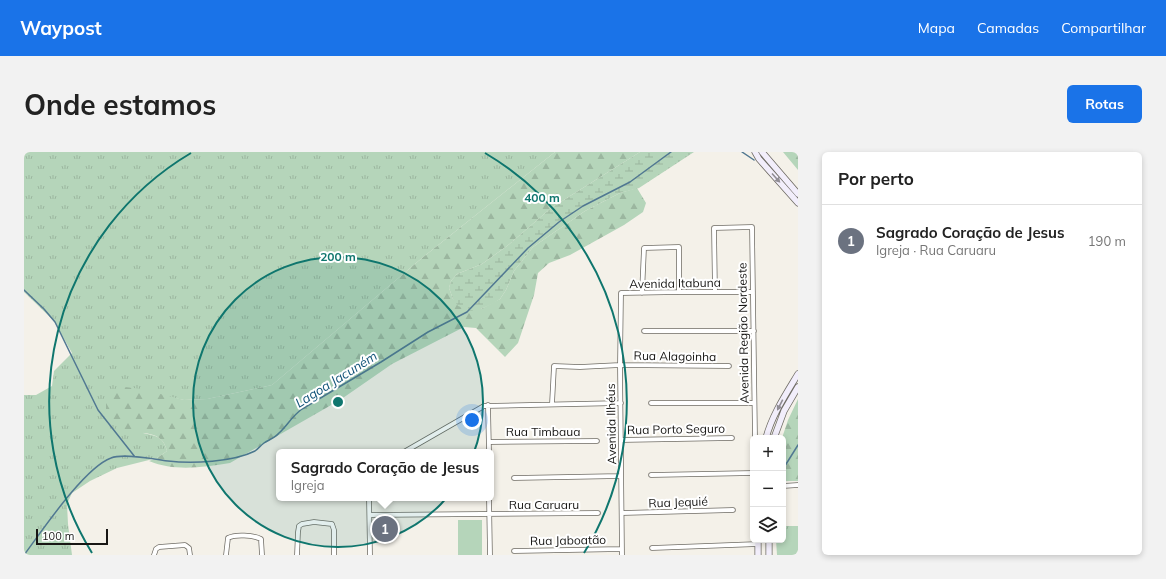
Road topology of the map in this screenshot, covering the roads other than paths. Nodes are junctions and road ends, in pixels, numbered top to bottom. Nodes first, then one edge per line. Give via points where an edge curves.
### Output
1 (755, 152) edge
2 (762, 152) edge
3 (798, 194) edge
4 (798, 203) edge
5 (679, 292) junction
6 (715, 292) junction
7 (753, 292) junction
8 (642, 293) junction
9 (621, 294) joint
10 (644, 331) dead end
11 (754, 331) junction
12 (620, 365) junction
13 (729, 366) dead end
14 (798, 374) edge
15 (798, 387) edge
16 (621, 402) junction
17 (651, 403) dead end
18 (754, 403) junction
19 (552, 404) junction
20 (488, 405) junction
21 (755, 435) edge
22 (767, 435) edge
23 (775, 435) edge
24 (732, 438) dead end
25 (621, 440) junction
26 (597, 441) dead end
27 (488, 442) junction
28 (409, 449) edge
29 (489, 449) edge
30 (750, 473) edge
31 (651, 475) dead end
32 (621, 476) junction
33 (514, 478) dead end
34 (798, 485) edge
35 (786, 486) edge
36 (369, 501) edge
37 (489, 501) edge
38 (733, 510) dead end
39 (598, 513) dead end
40 (622, 513) junction
41 (489, 514) junction
42 (370, 515) junction
43 (750, 542) edge
44 (758, 543) edge
45 (769, 543) edge
46 (652, 548) dead end
47 (622, 549) junction
48 (514, 551) dead end
49 (154, 555) edge
50 (190, 555) edge
51 (226, 555) edge
52 (262, 555) edge
53 (297, 555) edge
54 (334, 555) edge
55 (370, 555) edge
56 (490, 555) edge
57 (622, 555) edge
58 (758, 555) edge
59 (769, 555) edge

1 -> 4 main road
2 - 3 main road
5 - 6 street, Avenida Itabuna
5 - 8 street, Avenida Itabuna
5 - 8 street via 679,248 644,248
6 - 7 street, Avenida Itabuna
6 - 7 street, Avenida Região Nordeste via 714,228 752,227
7 - 11 street, Avenida Região Nordeste
8 - 9 street, Avenida Itabuna
9 - 12 street, Avenida Ilhéus
10 - 11 street
11 - 18 street, Avenida Região Nordeste
12 - 13 street, Rua Alagoinha
12 - 16 street, Avenida Ilhéus
12 - 19 street, Rua Alagoinha via 554,366
14 -> 22 main road
15 - 23 main road via 784,411
16 - 19 street
16 - 25 street, Avenida Ilhéus
17 - 18 street
18 - 21 street, Avenida Região Nordeste
19 - 20 street
20 - 27 street
20 - 28 street
24 - 25 street, Rua Porto Seguro
25 - 32 street, Avenida Ilhéus
26 - 27 street, Rua Timbaua
27 - 29 street
30 - 31 street
32 - 33 street
32 - 40 street, Avenida Ilhéus
34 - 35 street
36 - 42 street
37 - 41 street
38 - 40 street, Rua Jequié
39 - 41 street, Rua Caruaru
40 - 47 street, Avenida Ilhéus
41 - 42 street, Rua Caruaru
41 - 56 street
42 - 55 street
43 - 46 street
44 - 58 main road
45 - 59 main road
47 - 48 street, Rua Jaboatão
47 - 57 street, Avenida Ilhéus
49 - 50 street via 157,548 170,546 187,546
51 - 52 street via 228,538 232,536 260,538
53 - 54 street via 300,526 314,522 332,524

